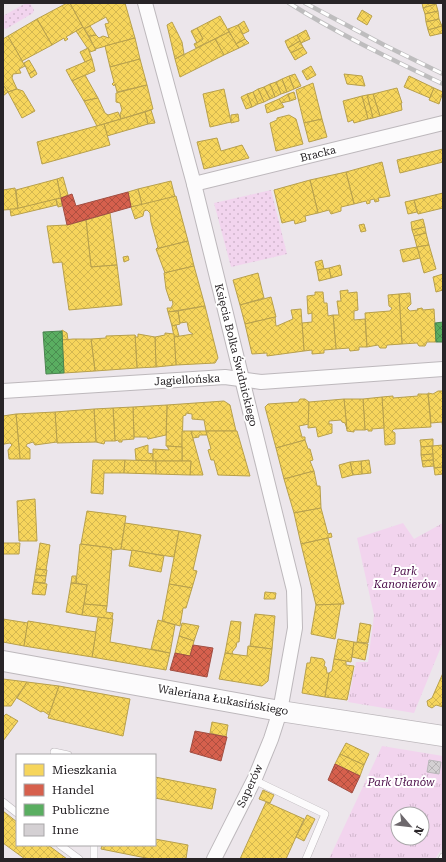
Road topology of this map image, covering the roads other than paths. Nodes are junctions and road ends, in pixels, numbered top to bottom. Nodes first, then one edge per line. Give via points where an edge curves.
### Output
1 (145, 3) edge
2 (443, 123) edge
3 (194, 184) junction
4 (443, 369) edge
5 (243, 381) junction
6 (3, 391) edge
7 (3, 661) edge
8 (280, 711) junction
9 (443, 736) edge
10 (54, 752) dead end
11 (63, 754) edge
12 (254, 780) junction
13 (3, 802) edge
14 (16, 812) edge
15 (61, 846) edge
16 (94, 846) edge
17 (79, 859) edge
18 (94, 859) edge
19 (214, 859) edge
20 (306, 859) edge

1 - 3 street, Księcia Bolka Świdnickiego
2 - 3 street, Bracka
3 - 5 street, Księcia Bolka Świdnickiego
4 - 5 street, Jagiellońska via 261,382
5 - 6 street, Jagiellońska via 225,377
5 - 8 street, Księcia Bolka Świdnickiego via 294,590 295,628
7 - 8 street, Waleriana Łukasińskiego
8 - 9 street, Waleriana Łukasińskiego
8 - 12 street, Saperów via 272,739
10 - 11 lane
12 - 19 street, Saperów
12 - 20 lane via 325,814
13 - 14 lane
15 - 17 lane
16 - 18 lane

